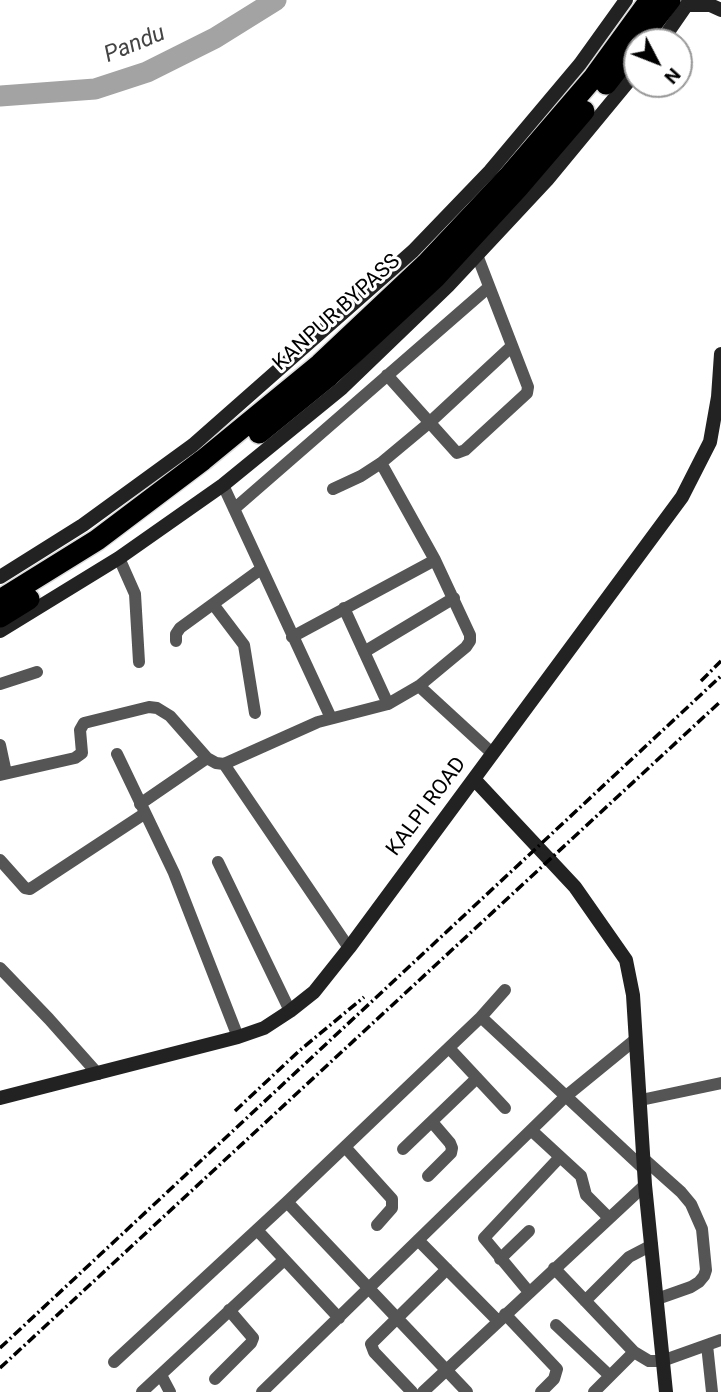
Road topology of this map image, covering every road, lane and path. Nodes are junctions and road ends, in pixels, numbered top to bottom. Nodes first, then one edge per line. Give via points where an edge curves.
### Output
1 (626, 0) edge
2 (650, 0) edge
3 (682, 2) edge
4 (721, 10) edge
5 (654, 28) edge
6 (668, 28) edge
7 (623, 62) edge
8 (623, 88) edge
9 (477, 255) junction
10 (489, 287) junction
11 (512, 346) junction
12 (721, 354) edge
13 (387, 376) junction
14 (429, 423) junction
15 (381, 463) junction
16 (223, 485) junction
17 (333, 489) dead end
18 (234, 509) junction
19 (119, 558) junction
20 (435, 560) junction
21 (261, 569) junction
22 (0, 577) edge
23 (454, 598) junction
24 (0, 600) edge
25 (213, 604) junction
26 (344, 608) junction
27 (0, 617) edge
28 (0, 631) edge
29 (292, 637) junction
30 (176, 641) dead end
31 (364, 652) junction
32 (139, 662) dead end
33 (37, 672) dead end
34 (0, 684) edge
35 (419, 685) junction
36 (387, 704) junction
37 (255, 713) dead end
38 (331, 718) junction
39 (0, 745) edge
40 (117, 754) dead end
41 (492, 754) junction
42 (207, 758) junction
43 (224, 764) junction
44 (3, 774) edge
45 (474, 779) junction
46 (142, 809) junction
47 (0, 860) edge
48 (218, 862) dead end
49 (349, 948) junction
50 (2, 972) edge
51 (505, 990) dead end
52 (290, 1012) junction
53 (481, 1017) junction
54 (238, 1037) junction
55 (636, 1039) junction
56 (449, 1048) junction
57 (98, 1074) junction
58 (477, 1078) junction
59 (721, 1083) edge
60 (565, 1097) junction
61 (0, 1098) edge
62 (641, 1100) junction
63 (505, 1108) dead end
64 (432, 1122) junction
65 (531, 1130) junction
66 (345, 1147) junction
67 (403, 1149) dead end
68 (560, 1157) junction
69 (644, 1164) junction
70 (428, 1176) dead end
71 (645, 1185) junction
72 (287, 1202) junction
73 (609, 1218) junction
74 (377, 1225) dead end
75 (257, 1230) junction
76 (529, 1231) dead end
77 (418, 1240) junction
78 (652, 1245) junction
79 (500, 1259) junction
80 (284, 1260) junction
81 (554, 1268) junction
82 (447, 1269) junction
83 (369, 1288) junction
84 (528, 1292) junction
85 (657, 1299) junction
86 (585, 1301) junction
87 (229, 1310) junction
88 (502, 1317) junction
89 (339, 1318) junction
90 (396, 1318) junction
91 (556, 1325) dead end
92 (721, 1340) edge
93 (707, 1345) junction
94 (634, 1352) junction
95 (662, 1361) junction
96 (114, 1362) dead end
97 (446, 1370) junction
98 (160, 1375) junction
99 (610, 1376) junction
100 (215, 1379) dead end
101 (142, 1392) edge
102 (170, 1392) edge
103 (262, 1392) edge
104 (412, 1392) edge
105 (423, 1392) edge
106 (467, 1392) edge
107 (541, 1392) edge
108 (594, 1392) edge
109 (666, 1392) edge
110 (712, 1392) edge

1 - 22 main road via 490,171 413,251 193,445 83,525
2 - 24 highway, KANPUR BYPASS via 594,77 508,177 426,264 320,364 97,540
3 - 4 main road
3 - 5 highway, KANPUR BYPASS
3 - 6 main road
7 - 27 highway, KANPUR BYPASS via 445,267 329,376 102,553
8 - 9 main road
9 - 10 street
9 - 16 main road via 342,388
10 - 11 street
10 - 13 street
11 - 14 street
11 - 14 street via 528,387 523,398 460,453
12 - 41 main road, KALPI ROAD via 710,442 682,496
13 - 14 street
13 - 18 street
14 - 15 street
15 - 17 street
15 - 20 street
16 - 18 street
16 - 19 main road
18 - 21 street
19 - 28 main road
19 - 32 street via 135,594
20 - 23 street
20 - 26 street
21 - 25 street
21 - 29 street
23 - 31 street
23 - 35 street via 470,641
25 - 30 street via 180,628
25 - 37 street via 244,645
26 - 29 street
26 - 31 street
29 - 38 street
31 - 36 street
33 - 34 street
35 - 36 street
35 - 41 street
36 - 38 street
38 - 43 street
39 - 44 street
40 - 46 street
41 - 45 main road, KALPI ROAD
42 - 43 street
42 - 44 street via 170,716 149,707 84,723 80,730 82,753 75,758
42 - 46 street
43 - 49 street
45 - 49 main road, KALPI ROAD
45 - 55 main road via 575,887 626,960
46 - 47 street via 30,889
46 - 54 street via 174,873
48 - 52 street
49 - 52 main road, KALPI ROAD via 314,992
50 - 57 street
51 - 53 street
52 - 54 main road, KALPI ROAD
53 - 56 street
53 - 60 street
54 - 57 main road, KALPI ROAD
55 - 60 street
55 - 62 main road
56 - 58 street
56 - 66 street
57 - 61 main road, KALPI ROAD
58 - 63 street
58 - 64 street
59 - 62 street
60 - 65 street
60 - 69 street
62 - 69 main road
64 - 67 street
64 - 70 street via 452,1148
65 - 68 street
65 - 77 street
66 - 72 street
66 - 74 street via 392,1199 392,1208
68 - 73 street via 581,1176 586,1195
68 - 79 street via 485,1234 484,1241
69 - 71 main road
69 - 85 street via 671,1181 697,1216 706,1270 691,1287
71 - 73 street
71 - 78 main road
72 - 75 street
72 - 83 street
73 - 81 street
75 - 80 street
75 - 96 street
76 - 79 street
77 - 82 street
77 - 83 street
78 - 85 main road
78 - 86 street via 629,1257
79 - 84 street
80 - 87 street
80 - 89 street
81 - 84 street
81 - 86 street
82 - 88 street
82 - 90 street
83 - 89 street
83 - 90 street
84 - 88 street
85 - 95 main road
86 - 94 street
87 - 98 street
87 - 100 street via 253,1338
88 - 97 street
88 - 107 street via 557,1369
89 - 103 street
90 - 97 street
90 - 104 street via 371,1348
91 - 99 street
92 - 93 street
93 - 95 street
93 - 110 street
94 - 95 street via 649,1361
94 - 99 street
95 - 109 main road
97 - 105 street
97 - 106 street
98 - 101 street
98 - 102 street
99 - 108 street

